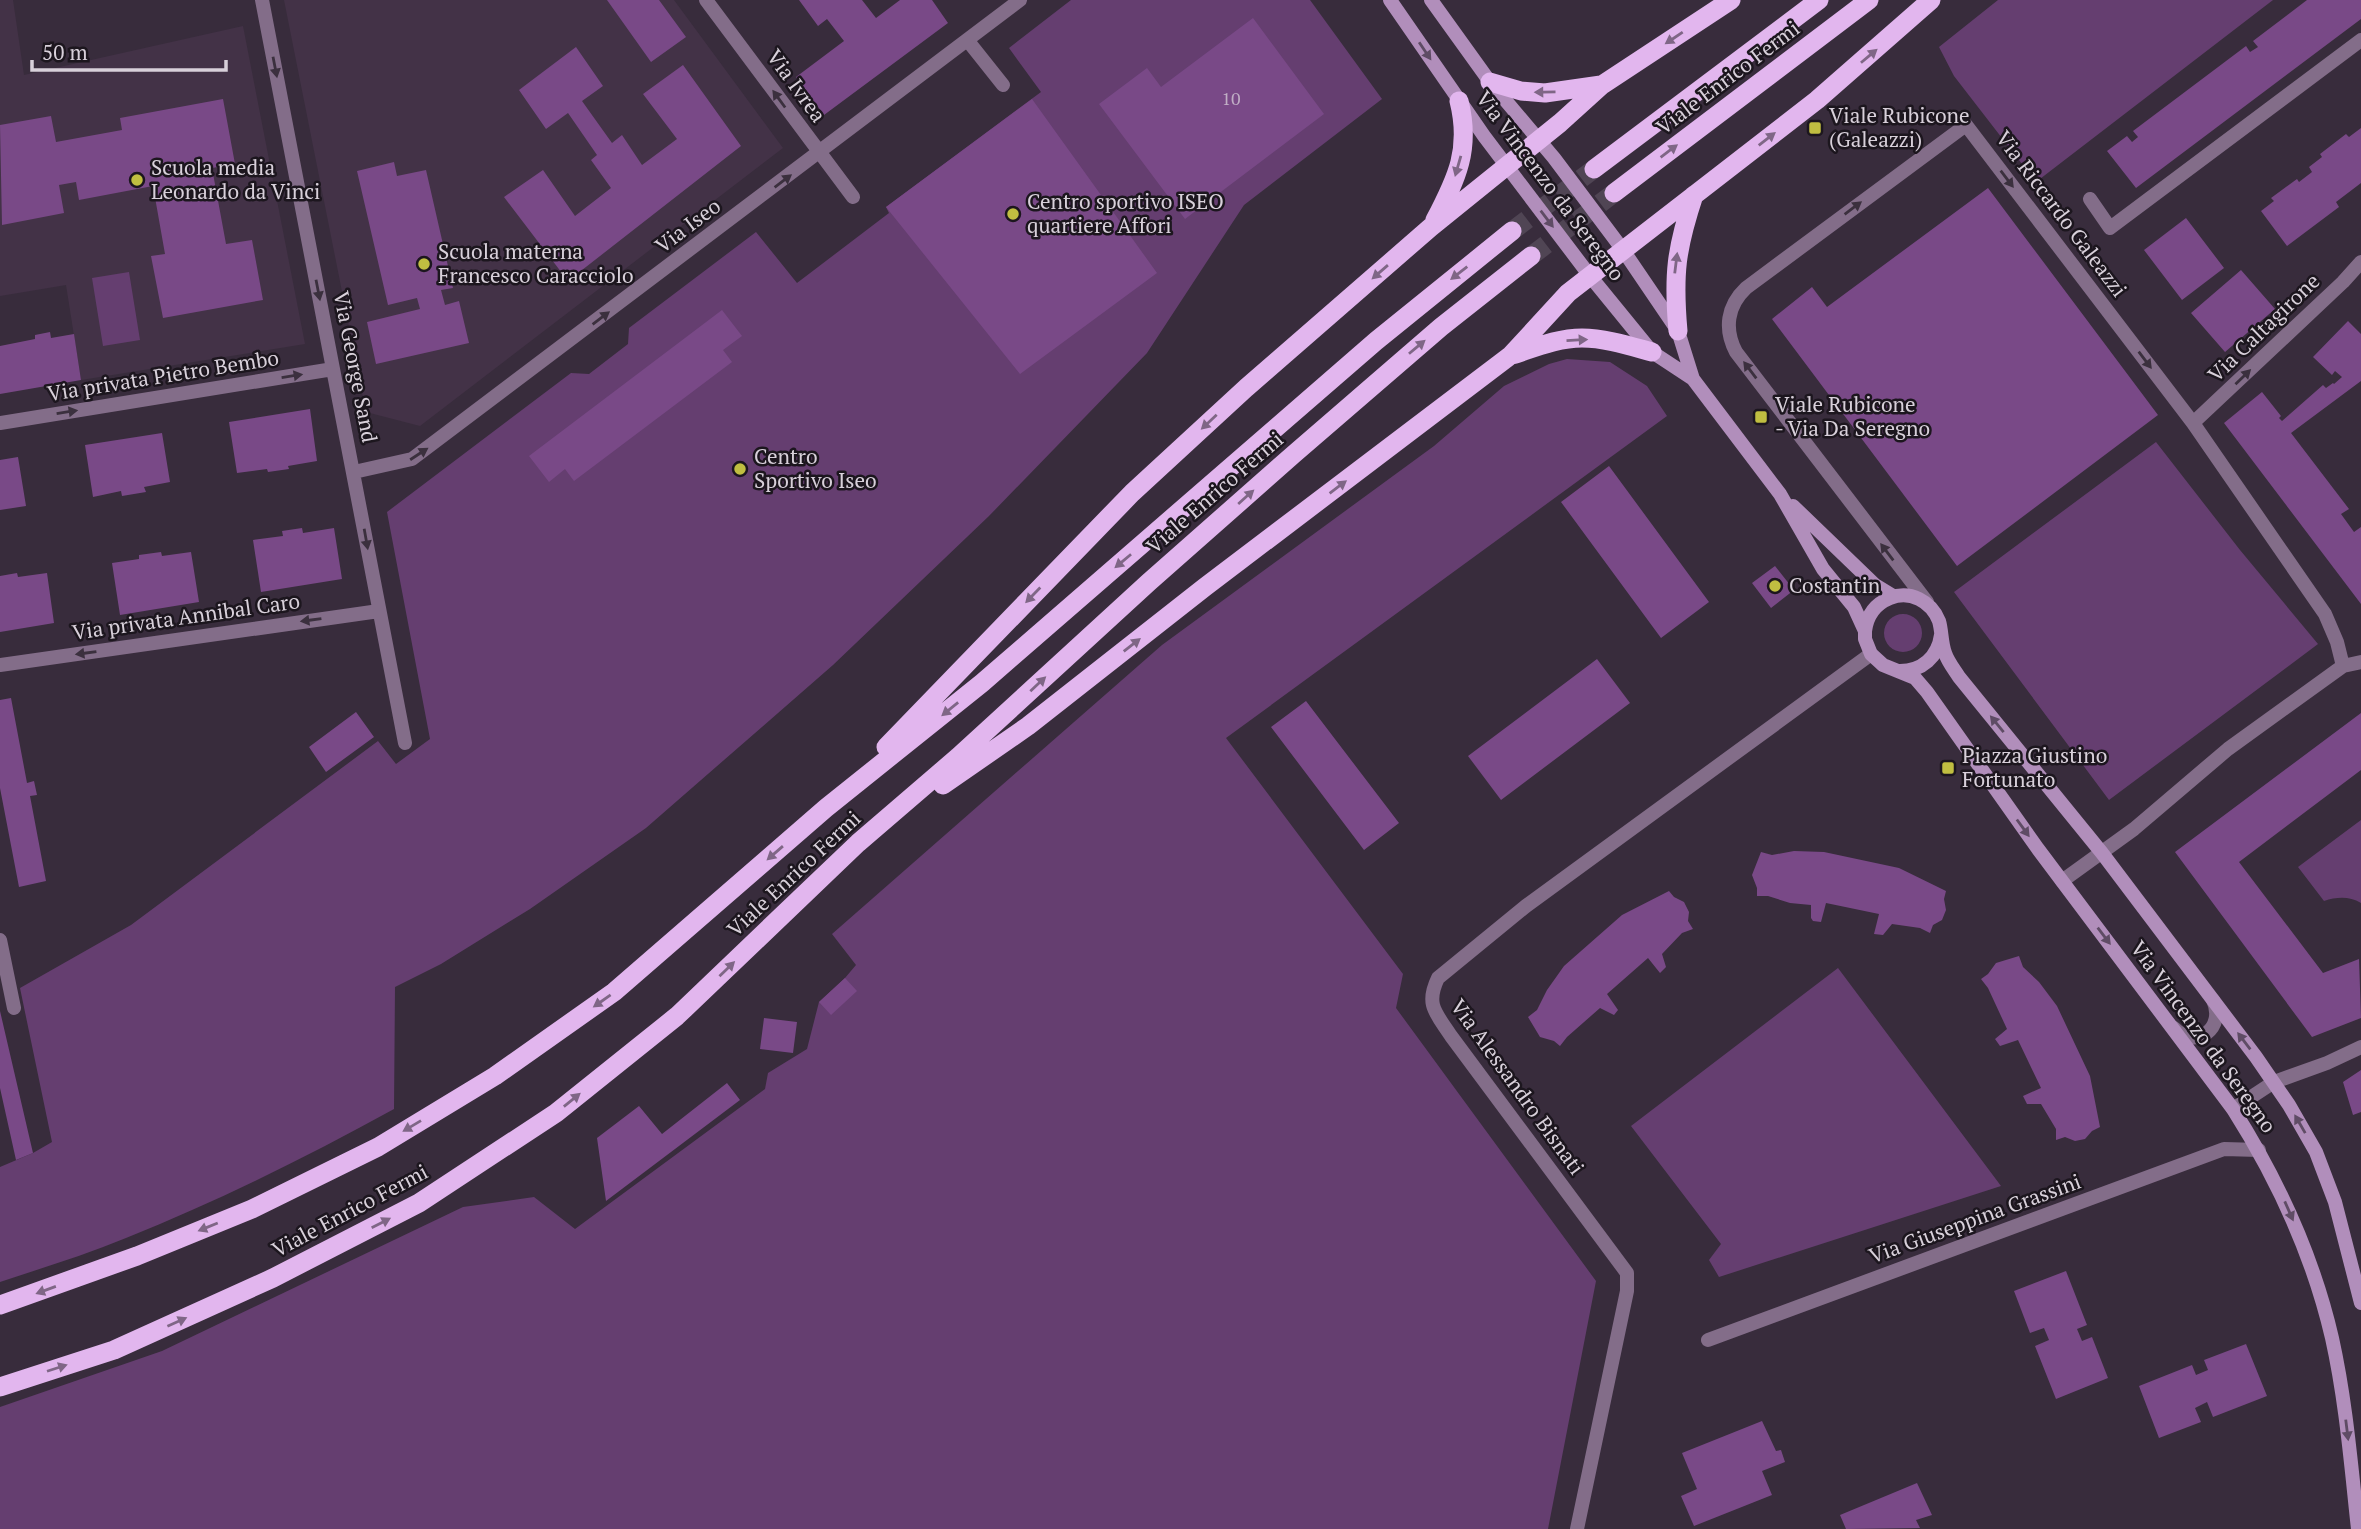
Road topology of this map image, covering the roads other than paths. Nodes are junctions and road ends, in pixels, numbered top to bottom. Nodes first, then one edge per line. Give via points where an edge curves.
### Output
1 (262, 0) edge
2 (706, 0) edge
3 (1020, 0) edge
4 (1391, 0) edge
5 (1432, 0) edge
6 (1731, 0) edge
7 (1819, 0) edge
8 (1869, 0) edge
9 (1931, 0) edge
10 (2361, 40) edge
11 (968, 41) junction
12 (1490, 82) junction
13 (1003, 85) dead end
14 (1602, 85) junction
15 (1460, 101) junction
16 (1539, 140) junction
17 (820, 154) junction
18 (1594, 169) tunnel mouth
19 (1513, 174) junction
20 (1614, 192) tunnel mouth
21 (1694, 195) junction
22 (853, 197) dead end
23 (2090, 199) dead end
24 (1432, 227) junction
25 (1512, 231) tunnel mouth
26 (1623, 250) junction
27 (1531, 256) tunnel mouth
28 (2361, 262) edge
29 (1590, 276) junction
30 (1678, 331) junction
31 (1652, 352) junction
32 (1511, 355) junction
33 (333, 369) junction
34 (1693, 379) junction
35 (0, 423) edge
36 (2193, 423) junction
37 (354, 472) junction
38 (1780, 494) junction
39 (1893, 596) junction
40 (1929, 606) junction
41 (379, 611) junction
42 (1865, 631) junction
43 (1941, 634) junction
44 (1871, 654) junction
45 (2361, 662) edge
46 (0, 665) edge
47 (2343, 666) junction
48 (1898, 671) junction
49 (405, 743) dead end
50 (827, 808) junction
51 (858, 843) junction
52 (2102, 853) junction
53 (2062, 881) junction
54 (0, 940) edge
55 (2213, 1000) junction
56 (14, 1008) dead end
57 (2174, 1028) junction
58 (2361, 1047) edge
59 (2274, 1082) junction
60 (2233, 1109) junction
61 (2259, 1150) junction
62 (2361, 1303) edge
63 (0, 1305) edge
64 (1708, 1340) dead end
65 (0, 1387) edge
66 (1577, 1529) edge
67 (2358, 1529) edge

1 -> 33 street, Via George Sand
17 -> 2 street, Via Ivrea
3 - 11 street, Via Iseo
4 -> 15 main road, Via Vincenzo da Seregno
5 - 12 main road, Via Vincenzo da Seregno
6 -> 14 highway
7 - 18 highway, Viale Enrico Fermi
20 -> 8 highway, Viale Enrico Fermi
21 -> 9 highway via 1816,100
10 - 23 street via 2110,228
11 - 13 street
11 - 17 street, Via Iseo
14 -> 12 highway via 1545,93 1521,92
12 - 16 main road, Via Vincenzo da Seregno
14 - 16 highway
15 - 19 main road, Via Vincenzo da Seregno
15 -> 24 highway via 1465,124 1463,150
16 - 19 highway
16 - 26 main road, Via Vincenzo da Seregno
17 - 22 street, Via Ivrea
37 -> 17 street, Via Iseo via 412,460
19 - 24 highway
19 -> 29 main road, Via Vincenzo da Seregno
21 - 26 highway
30 -> 21 highway via 1675,266
24 -> 50 highway via 1132,493
25 -> 50 highway, Viale Enrico Fermi via 1376,341 982,683
26 - 29 highway
26 - 30 main road, Via Vincenzo da Seregno
51 -> 27 highway, Viale Enrico Fermi via 1353,402
36 -> 28 street, Via Caltagirone
29 - 31 main road, Via Vincenzo da Seregno
29 - 32 highway via 1568,293
30 - 34 main road, Via Vincenzo da Seregno
32 -> 31 highway via 1583,338
31 - 34 main road, Via Vincenzo da Seregno
51 -> 32 highway via 1028,726
35 -> 33 street, Via privata Pietro Bembo
33 - 37 street, Via George Sand
34 - 38 main road, Via Vincenzo da Seregno
40 -> 36 street, Via Riccardo Galeazzi via 1736,352 1728,323 1735,300 1746,288 1966,125
36 - 47 street via 2326,614
37 -> 41 street, Via George Sand
38 - 39 main road, Via Vincenzo da Seregno via 1875,585
38 - 42 main road, Via Vincenzo da Seregno
39 - 40 main road, Via Vincenzo da Seregno via 1916,597
39 - 42 main road via 1873,609
40 - 43 main road, Via Vincenzo da Seregno
41 -> 46 street, Via privata Annibal Caro
41 - 49 street, Via George Sand
42 - 44 main road, Via Vincenzo da Seregno
43 - 48 main road via 1928,662 1914,670
52 -> 43 main road, Via Vincenzo da Seregno via 1959,677 1945,654
44 - 48 main road, Via Vincenzo da Seregno
44 - 66 street, Via Alessandro Bisnati via 1527,906 1438,978 1431,992 1432,1008 1627,1273
45 - 47 street
47 - 52 street via 2228,749
48 -> 53 main road, Via Vincenzo da Seregno via 1915,678 1927,692
50 -> 63 highway, Viale Enrico Fermi via 614,992 495,1076 378,1147 252,1209
65 -> 51 highway, Viale Enrico Fermi via 114,1350 273,1278 419,1203 556,1113 677,1016
52 - 53 street
52 - 55 main road, Via Vincenzo da Seregno
53 -> 57 main road, Via Vincenzo da Seregno
54 - 56 street
55 - 57 street via 2216,1019 2205,1034 2186,1037
59 -> 55 main road, Via Vincenzo da Seregno
57 - 60 main road, Via Vincenzo da Seregno
58 - 59 street
59 - 60 street
62 -> 59 main road, Via Vincenzo da Seregno via 2326,1176
60 - 61 main road, Via Vincenzo da Seregno
61 - 64 street, Via Giuseppina Grassini via 2224,1149
61 -> 67 main road, Via Vincenzo da Seregno via 2292,1216 2325,1312 2345,1410

